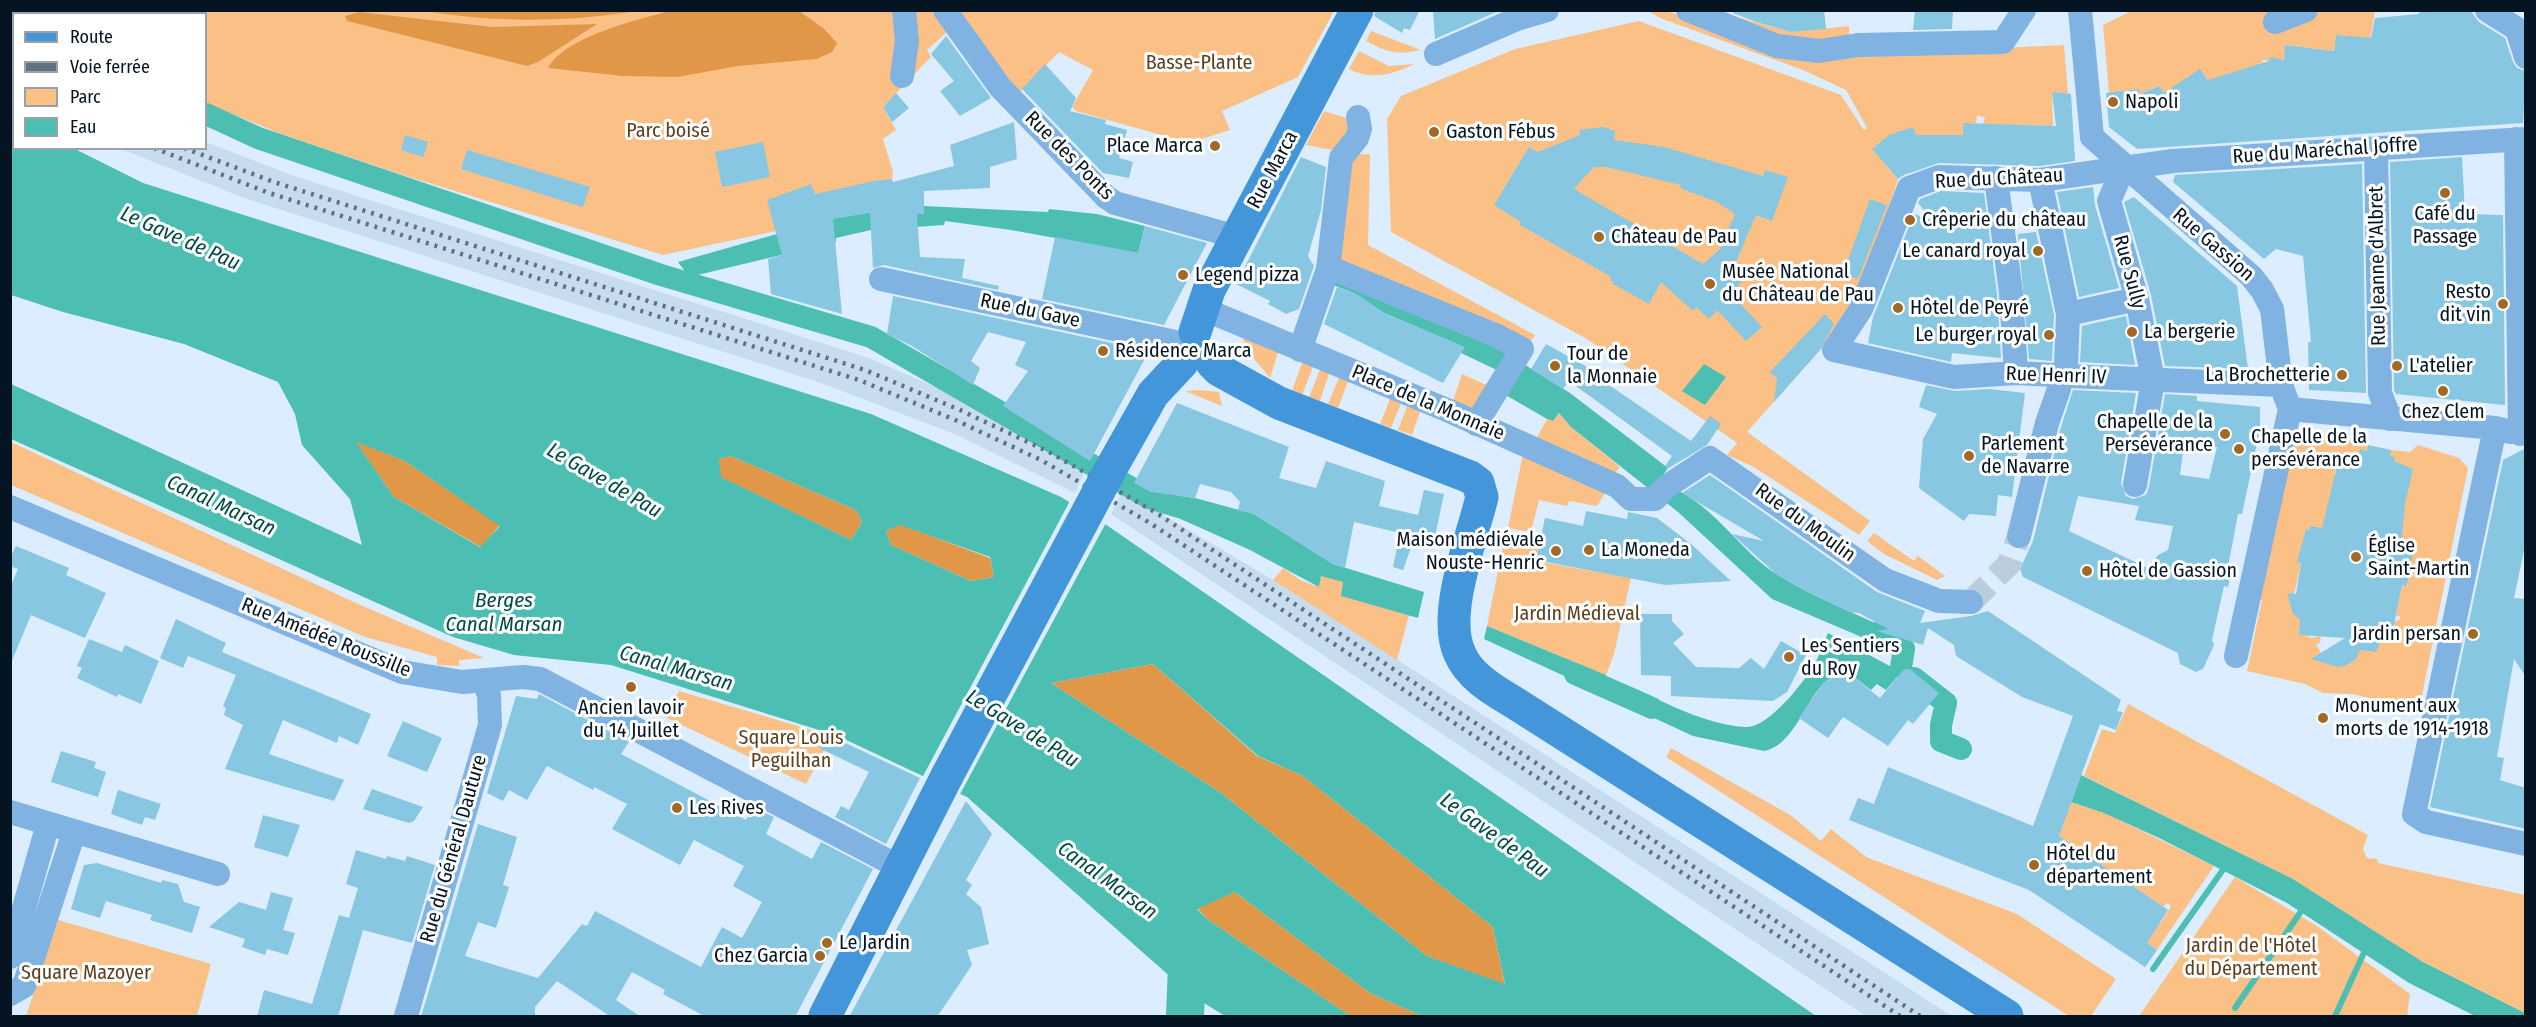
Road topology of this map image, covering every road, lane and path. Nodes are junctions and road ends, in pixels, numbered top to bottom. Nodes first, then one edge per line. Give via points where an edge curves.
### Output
1 (904, 10) edge
2 (945, 10) edge
3 (1357, 10) edge
4 (1547, 10) edge
5 (1688, 10) edge
6 (2024, 10) edge
7 (2080, 10) edge
8 (2306, 10) edge
9 (2487, 10) edge
10 (2275, 22) dead end
11 (1436, 54) dead end
12 (2526, 57) edge
13 (902, 76) dead end
14 (1358, 117) dead end
15 (2521, 139) edge
16 (2376, 148) junction
17 (2124, 167) junction
18 (1996, 178) junction
19 (2040, 180) junction
20 (1237, 237) junction
21 (1326, 276) junction
22 (881, 279) dead end
23 (2137, 299) junction
24 (2068, 314) junction
25 (1194, 342) junction
26 (1300, 350) junction
27 (1834, 350) joint
28 (2016, 373) junction
29 (2062, 376) junction
30 (2153, 380) junction
31 (2281, 385) junction
32 (2290, 409) junction
33 (2390, 419) junction
34 (1476, 424) junction
35 (2495, 428) junction
36 (2523, 435) edge
37 (2135, 485) dead end
38 (1651, 496) joint
39 (10, 507) edge
40 (2019, 536) tunnel mouth
41 (1971, 602) dead end
42 (2236, 656) dead end
43 (484, 682) junction
44 (10, 812) edge
45 (48, 824) junction
46 (74, 832) junction
47 (2526, 844) edge
48 (901, 868) junction
49 (218, 874) dead end
50 (10, 957) edge
51 (10, 994) edge
52 (406, 1017) edge
53 (825, 1017) edge
54 (2007, 1017) edge

1 - 13 street via 907,41
2 - 20 street, Rue des Ponts via 1000,87 1106,197 1115,203
3 - 20 main road, Rue Marca
4 - 11 street via 1517,18
5 - 6 street via 1777,46 1820,51 1858,45 2002,42
7 - 17 street, Rue Gassion via 2092,137
8 - 10 street
9 - 12 street via 2517,29
14 - 21 street via 1357,138 1341,158
15 - 16 street, Rue du Maréchal Joffre
15 - 36 street
16 - 17 street, Rue du Maréchal Joffre
16 - 33 street, Rue Jeanne d'Albret via 2380,393
17 - 19 street, Rue du Château
17 - 23 street, Rue Sully via 2109,201
17 - 31 street, Rue Gassion via 2251,276 2262,290 2272,309
18 - 19 street, Rue du Château
18 - 27 street, Rue du Château via 1939,177 1909,188 1861,309
18 - 28 street via 2011,292
19 - 24 street
20 - 25 main road, Rue Marca
21 - 26 street
21 - 34 street via 1495,335 1522,350
22 - 25 street, Rue du Gave
23 - 24 street
23 - 30 street, Rue Sully
24 - 29 street
25 - 26 street, Place de la Monnaie
25 - 48 main road, Rue Marca, bridge via 1153,394 1109,472 940,787
25 - 54 main road via 1219,370 1280,403 1478,483 1482,497 1453,627 1460,655 1487,686
26 - 34 street, Place de la Monnaie
27 - 28 street, Rue Henri IV via 1954,377
28 - 29 street, Rue Henri IV
29 - 30 street, Rue Henri IV
29 - 40 street
30 - 31 street, Rue Henri IV
30 - 37 street
31 - 32 street, Rue Gassion
32 - 33 street
32 - 42 street
33 - 35 street
34 - 38 street, Place de la Monnaie via 1617,486
35 - 36 street
35 - 47 street via 2414,814 2426,822
38 - 41 street, Rue du Moulin via 1710,458 1885,580 1939,601
39 - 43 street, Rue Amédée Roussille via 402,672
43 - 48 street, Rue Amédée Roussille via 540,679
43 - 52 street, Rue du Général Dauture via 489,695 490,725
44 - 45 street
45 - 46 street
45 - 50 street
46 - 49 street
46 - 51 street via 24,986
48 - 53 main road

